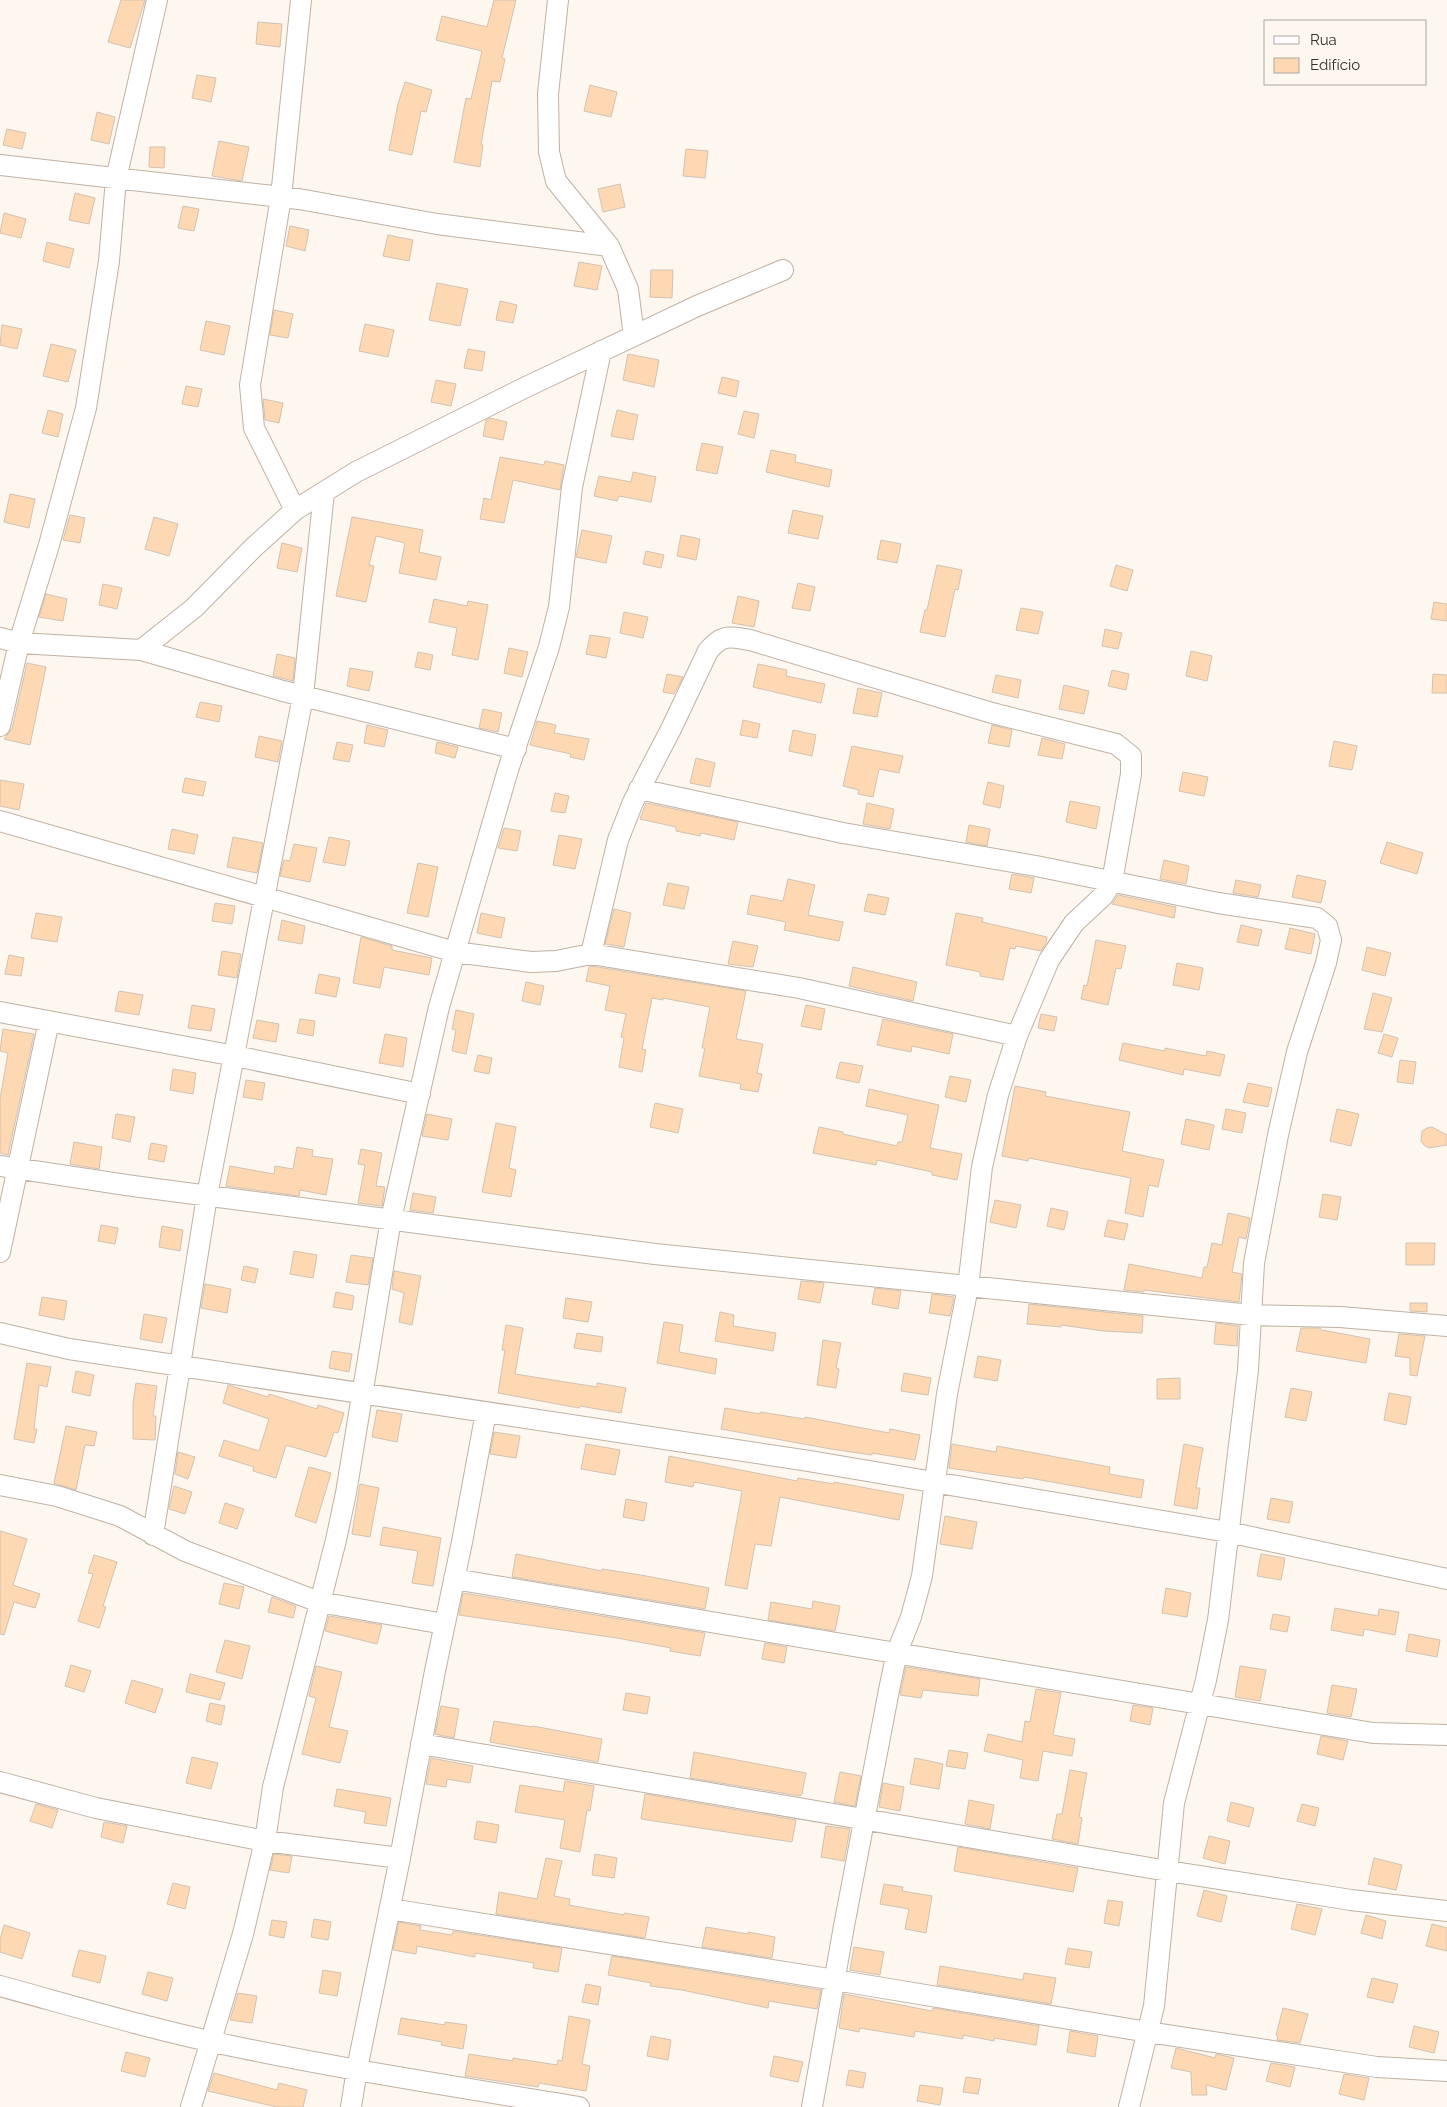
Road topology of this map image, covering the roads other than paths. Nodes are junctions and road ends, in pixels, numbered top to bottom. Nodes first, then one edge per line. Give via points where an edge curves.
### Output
1 (157, 0) edge
2 (301, 0) edge
3 (558, 0) edge
4 (0, 165) edge
5 (116, 179) junction
6 (281, 197) junction
7 (609, 246) junction
8 (783, 270) dead end
9 (634, 336) junction
10 (601, 352) junction
11 (324, 492) junction
12 (294, 510) junction
13 (10, 640) edge
14 (141, 650) junction
15 (303, 696) junction
16 (0, 726) edge
17 (516, 749) junction
18 (639, 789) junction
19 (0, 820) edge
20 (1112, 882) junction
21 (265, 896) junction
22 (455, 952) junction
23 (591, 954) junction
24 (0, 1012) edge
25 (50, 1021) junction
26 (1017, 1036) junction
27 (235, 1056) junction
28 (420, 1094) junction
29 (8, 1167) edge
30 (207, 1196) junction
31 (391, 1219) junction
32 (0, 1252) edge
33 (968, 1287) junction
34 (1251, 1315) junction
35 (1447, 1326) edge
36 (0, 1333) edge
37 (181, 1366) junction
38 (362, 1393) junction
39 (486, 1412) junction
40 (935, 1482) junction
41 (0, 1485) edge
42 (1228, 1532) junction
43 (153, 1536) junction
44 (454, 1579) junction
45 (1447, 1579) edge
46 (319, 1602) junction
47 (444, 1624) junction
48 (897, 1652) junction
49 (1200, 1704) junction
50 (1447, 1735) edge
51 (421, 1744) junction
52 (0, 1782) edge
53 (864, 1820) junction
54 (264, 1842) junction
55 (400, 1858) junction
56 (1168, 1871) junction
57 (390, 1909) junction
58 (1447, 1911) edge
59 (835, 1980) junction
60 (0, 1986) edge
61 (1148, 2032) junction
62 (211, 2041) junction
63 (357, 2069) junction
64 (1447, 2070) edge
65 (191, 2107) edge
66 (351, 2107) edge
67 (579, 2107) edge
68 (812, 2107) edge
69 (1129, 2107) edge

1 - 5 street
2 - 6 street
3 - 7 street via 548,94 549,152 556,181
4 - 5 street
5 - 6 street
5 - 13 street via 109,261 86,408 49,545
6 - 7 street via 437,224
6 - 12 street via 250,385 254,428
7 - 9 street via 628,288
8 - 9 street
9 - 10 street
10 - 11 street via 365,468
10 - 17 street via 572,487 559,607
11 - 12 street
11 - 15 street
12 - 14 street via 194,608
13 - 14 street
13 - 16 street
14 - 15 street
15 - 17 street
15 - 21 street
17 - 22 street
18 - 20 street via 843,833
18 - 20 street via 708,651 716,641 726,637 750,640 992,713 1116,744 1131,756 1131,774
18 - 23 street via 618,840
19 - 21 street
20 - 26 street via 1103,896 1074,923 1049,960
20 - 34 street via 1317,918 1327,926 1331,940 1326,963 1297,1052 1278,1135 1254,1263
21 - 22 street
21 - 27 street
22 - 23 street via 531,962
22 - 28 street
23 - 26 street via 799,988
24 - 25 street
25 - 27 street
25 - 29 street
26 - 33 street via 998,1095 982,1167
27 - 28 street
27 - 30 street
28 - 31 street
29 - 30 street
29 - 32 street
30 - 31 street
30 - 37 street
31 - 33 street via 655,1254
31 - 38 street
33 - 34 street
33 - 40 street via 947,1394
34 - 35 street via 1340,1317
34 - 42 street via 1248,1370
36 - 37 street
37 - 38 street
37 - 43 street
38 - 39 street
38 - 46 street via 336,1540
39 - 40 street
39 - 44 street
40 - 42 street
40 - 48 street via 922,1576
41 - 43 street via 57,1496 120,1516
42 - 45 street
42 - 49 street via 1218,1620
43 - 46 street
44 - 47 street
44 - 48 street
46 - 47 street
46 - 54 street via 273,1787
47 - 51 street
48 - 49 street
48 - 53 street
49 - 50 street via 1373,1733
49 - 56 street via 1174,1803
51 - 53 street
51 - 55 street
52 - 54 street via 96,1808
53 - 56 street
53 - 59 street
54 - 55 street
54 - 62 street via 243,1934
55 - 57 street
56 - 58 street via 1351,1900
56 - 61 street via 1154,2006
57 - 59 street
57 - 63 street
59 - 61 street
59 - 68 street
60 - 62 street
61 - 64 street via 1377,2067
61 - 69 street
62 - 63 street
62 - 65 street
63 - 66 street
63 - 67 street

